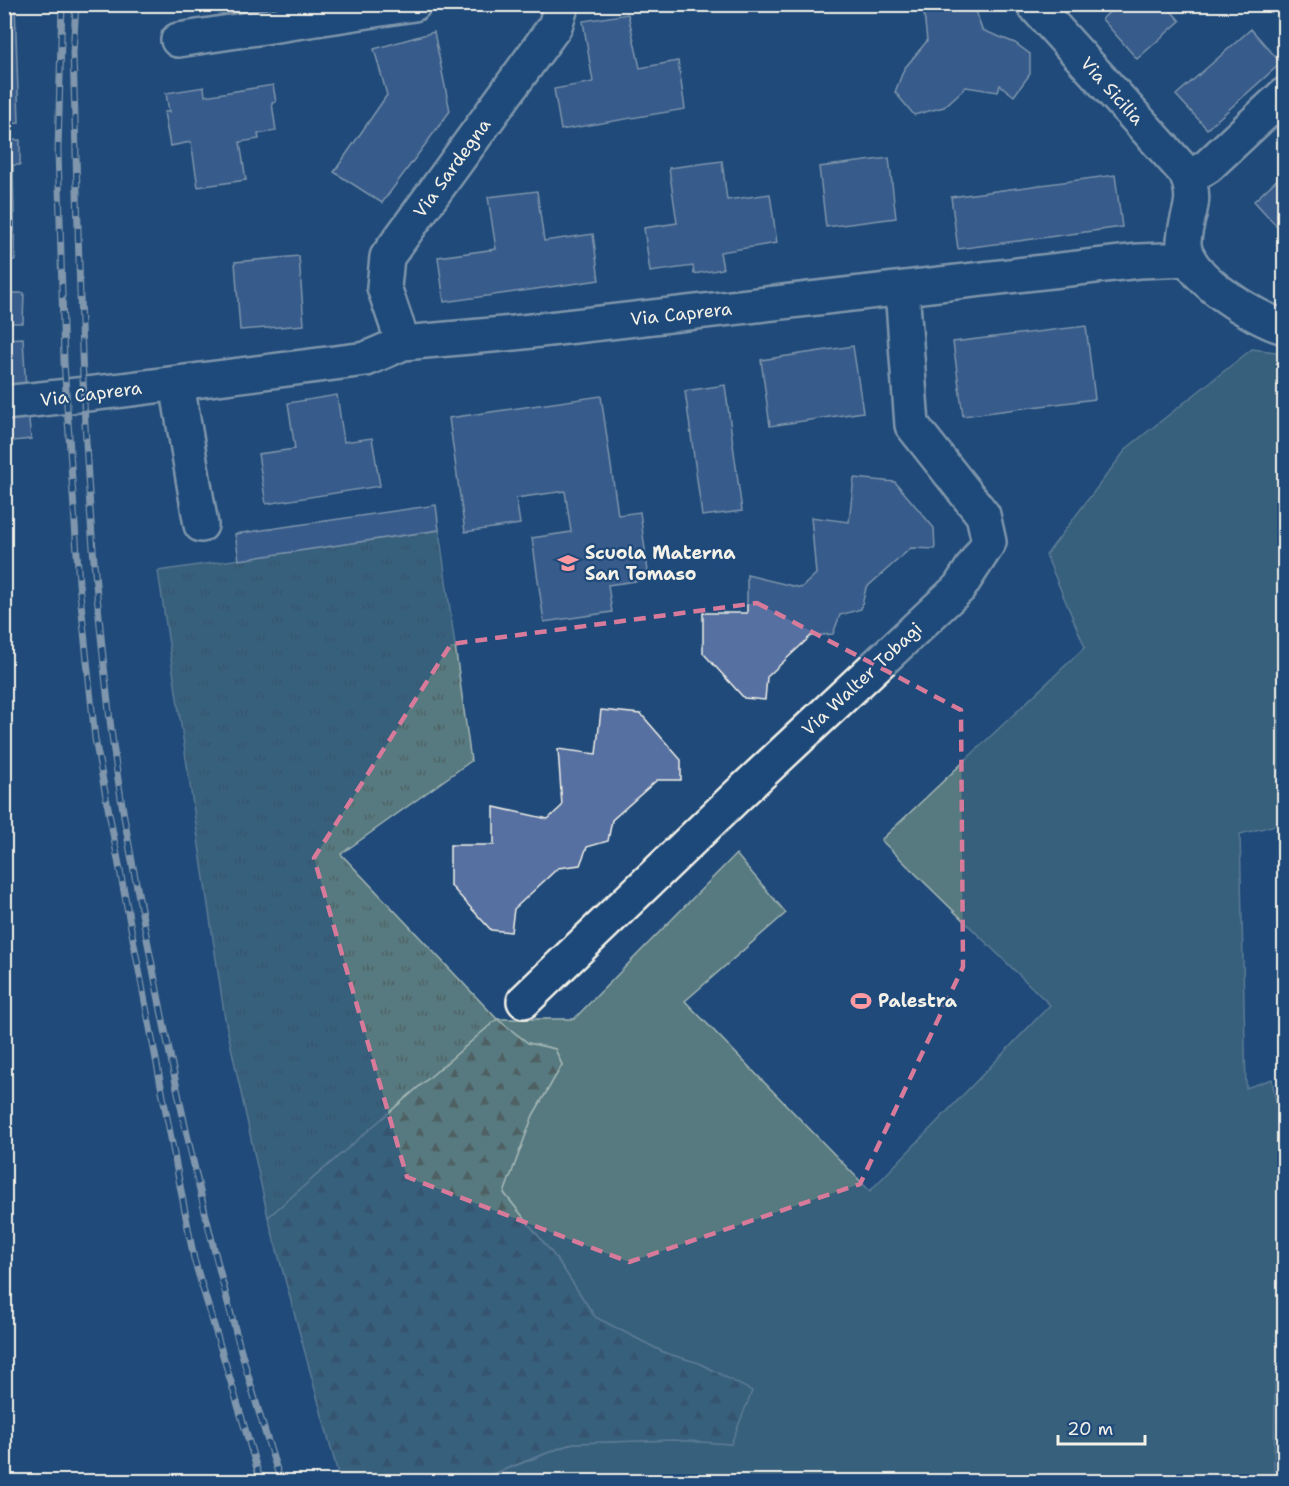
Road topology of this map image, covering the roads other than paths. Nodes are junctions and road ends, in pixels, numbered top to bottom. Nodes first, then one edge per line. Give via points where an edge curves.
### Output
1 (414, 4) edge
2 (562, 4) edge
3 (1033, 4) edge
4 (178, 40) dead end
5 (1284, 95) edge
6 (1188, 179) junction
7 (1189, 259) junction
8 (902, 289) junction
9 (1284, 327) edge
10 (402, 343) junction
11 (177, 384) junction
12 (4, 403) edge
13 (201, 525) dead end
14 (524, 1000) dead end

1 - 4 street
2 - 10 street, Via Sardegna via 555,26 387,257 384,287
3 - 6 street, Via Sicilia
5 - 6 street via 1208,166
6 - 7 street via 1193,193 1184,242
7 - 8 street, Via Caprera via 1139,261
7 - 9 street via 1235,304 1268,323
8 - 10 street, Via Caprera
8 - 14 street, Via Walter Tobagi via 912,425 983,515 989,542 959,588
10 - 11 street, Via Caprera via 366,359
11 - 12 street, Via Caprera
11 - 13 street

